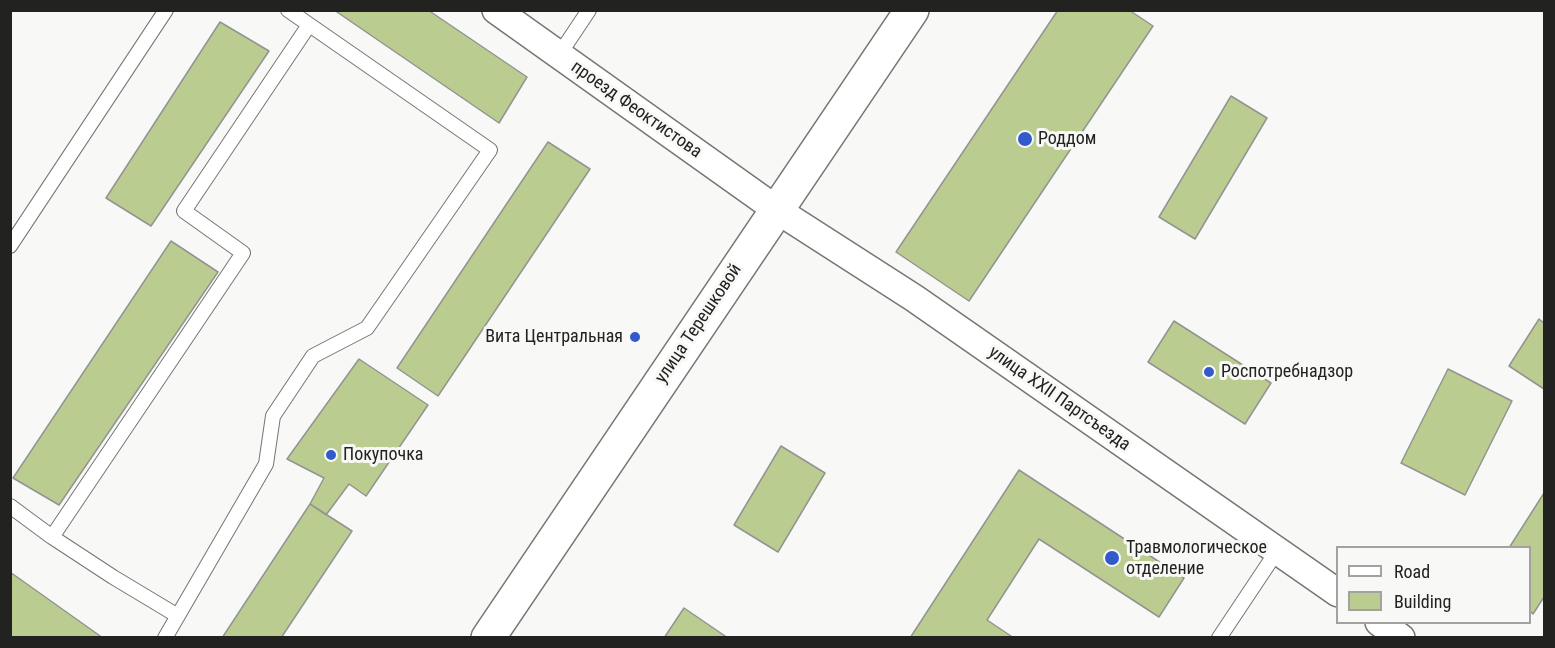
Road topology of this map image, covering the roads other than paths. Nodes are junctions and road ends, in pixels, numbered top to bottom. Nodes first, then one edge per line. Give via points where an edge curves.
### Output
1 (166, 10) edge
2 (288, 10) edge
3 (496, 10) edge
4 (589, 10) edge
5 (912, 10) edge
6 (309, 26) junction
7 (559, 55) junction
8 (777, 210) junction
9 (10, 246) edge
10 (10, 506) edge
11 (52, 537) junction
12 (1277, 551) junction
13 (1336, 592) edge
14 (178, 616) junction
15 (1382, 624) edge
16 (165, 638) edge
17 (488, 638) edge
18 (1219, 638) edge
19 (1401, 638) edge

1 - 9 lane
2 - 6 lane
3 - 7 street, проезд Феоктистова
4 - 7 lane
5 - 8 street, улица Терешковой
6 - 11 lane via 184,211 243,253
6 - 14 lane via 490,150 367,328 313,356 273,416 266,464
7 - 8 street, проезд Феоктистова
8 - 12 street, улица XXII Партсъезда via 914,298
8 - 17 street, улица Терешковой
10 - 11 lane
11 - 14 lane
12 - 13 street, улица XXII Партсъезда
12 - 18 lane
14 - 16 lane
15 - 19 street

